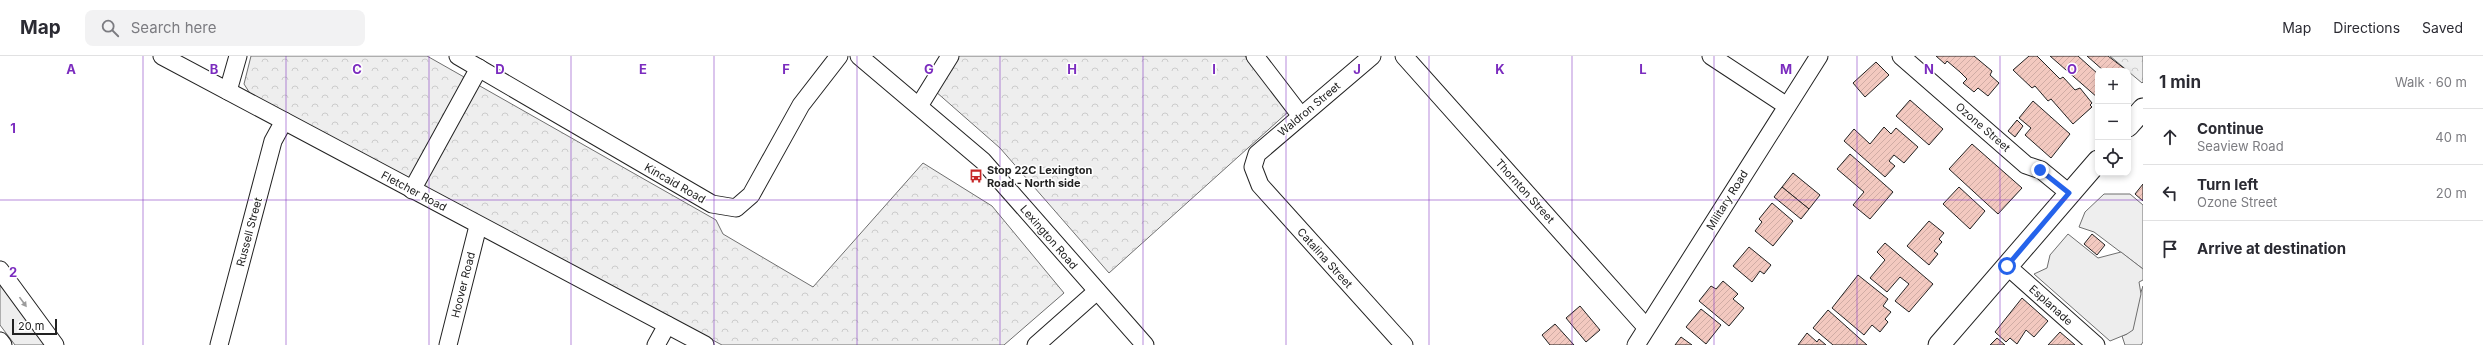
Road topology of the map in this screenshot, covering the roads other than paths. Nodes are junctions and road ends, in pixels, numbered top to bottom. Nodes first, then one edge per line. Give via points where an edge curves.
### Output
1 (162, 56) edge
2 (238, 56) edge
3 (458, 56) edge
4 (839, 56) edge
5 (859, 56) edge
6 (950, 56) edge
7 (1255, 56) edge
8 (1372, 56) edge
9 (1404, 56) edge
10 (1711, 56) edge
11 (1819, 56) edge
12 (1901, 56) edge
13 (478, 68) junction
14 (228, 91) junction
15 (919, 106) junction
16 (1786, 106) junction
17 (2143, 109) edge
18 (1301, 116) junction
19 (284, 121) junction
20 (2131, 123) edge
21 (2095, 164) edge
22 (1253, 167) joint
23 (412, 190) junction
24 (2069, 193) junction
25 (478, 226) junction
26 (2007, 266) junction
27 (0, 270) edge
28 (1097, 291) junction
29 (667, 325) junction
30 (1646, 327) junction
31 (0, 341) edge
32 (697, 343) edge
33 (3, 345) edge
34 (55, 345) edge
35 (219, 345) edge
36 (448, 345) edge
37 (656, 345) edge
38 (1036, 345) edge
39 (1145, 345) edge
40 (1404, 345) edge
41 (1636, 345) edge
42 (1939, 345) edge
43 (2096, 345) edge

1 - 14 street, Fletcher Road
2 - 14 street
3 - 13 street, Kincaid Road
4 - 13 street, Kincaid Road via 801,104 751,195 736,208 712,204
5 - 15 street, Lexington Road
6 - 15 street
7 - 18 street
8 - 18 street, Waldron Street
9 - 30 street, Thornton Street
10 - 16 street
11 - 16 street, Military Road
12 - 24 street, Ozone Street via 2026,165 2040,170
13 - 23 street
14 - 19 street, Fletcher Road
15 - 28 street, Lexington Road via 983,161
16 - 30 street, Military Road
17 - 20 main road
18 - 22 street, Waldron Street via 1257,154
19 - 23 street, Fletcher Road
19 - 35 street, Russell Street via 273,141
21 - 24 main road
22 - 40 street, Catalina Street via 1260,185
23 - 25 street, Fletcher Road
24 - 26 main road
25 - 29 street, Fletcher Road
25 - 36 street, Hoover Road
26 - 42 main road
26 - 43 street, Esplanade
27 -> 34 street
28 - 38 street
28 - 39 street, Lexington Road
29 - 32 street, Fletcher Road
29 - 37 street
30 - 41 street, Military Road
31 - 33 street

